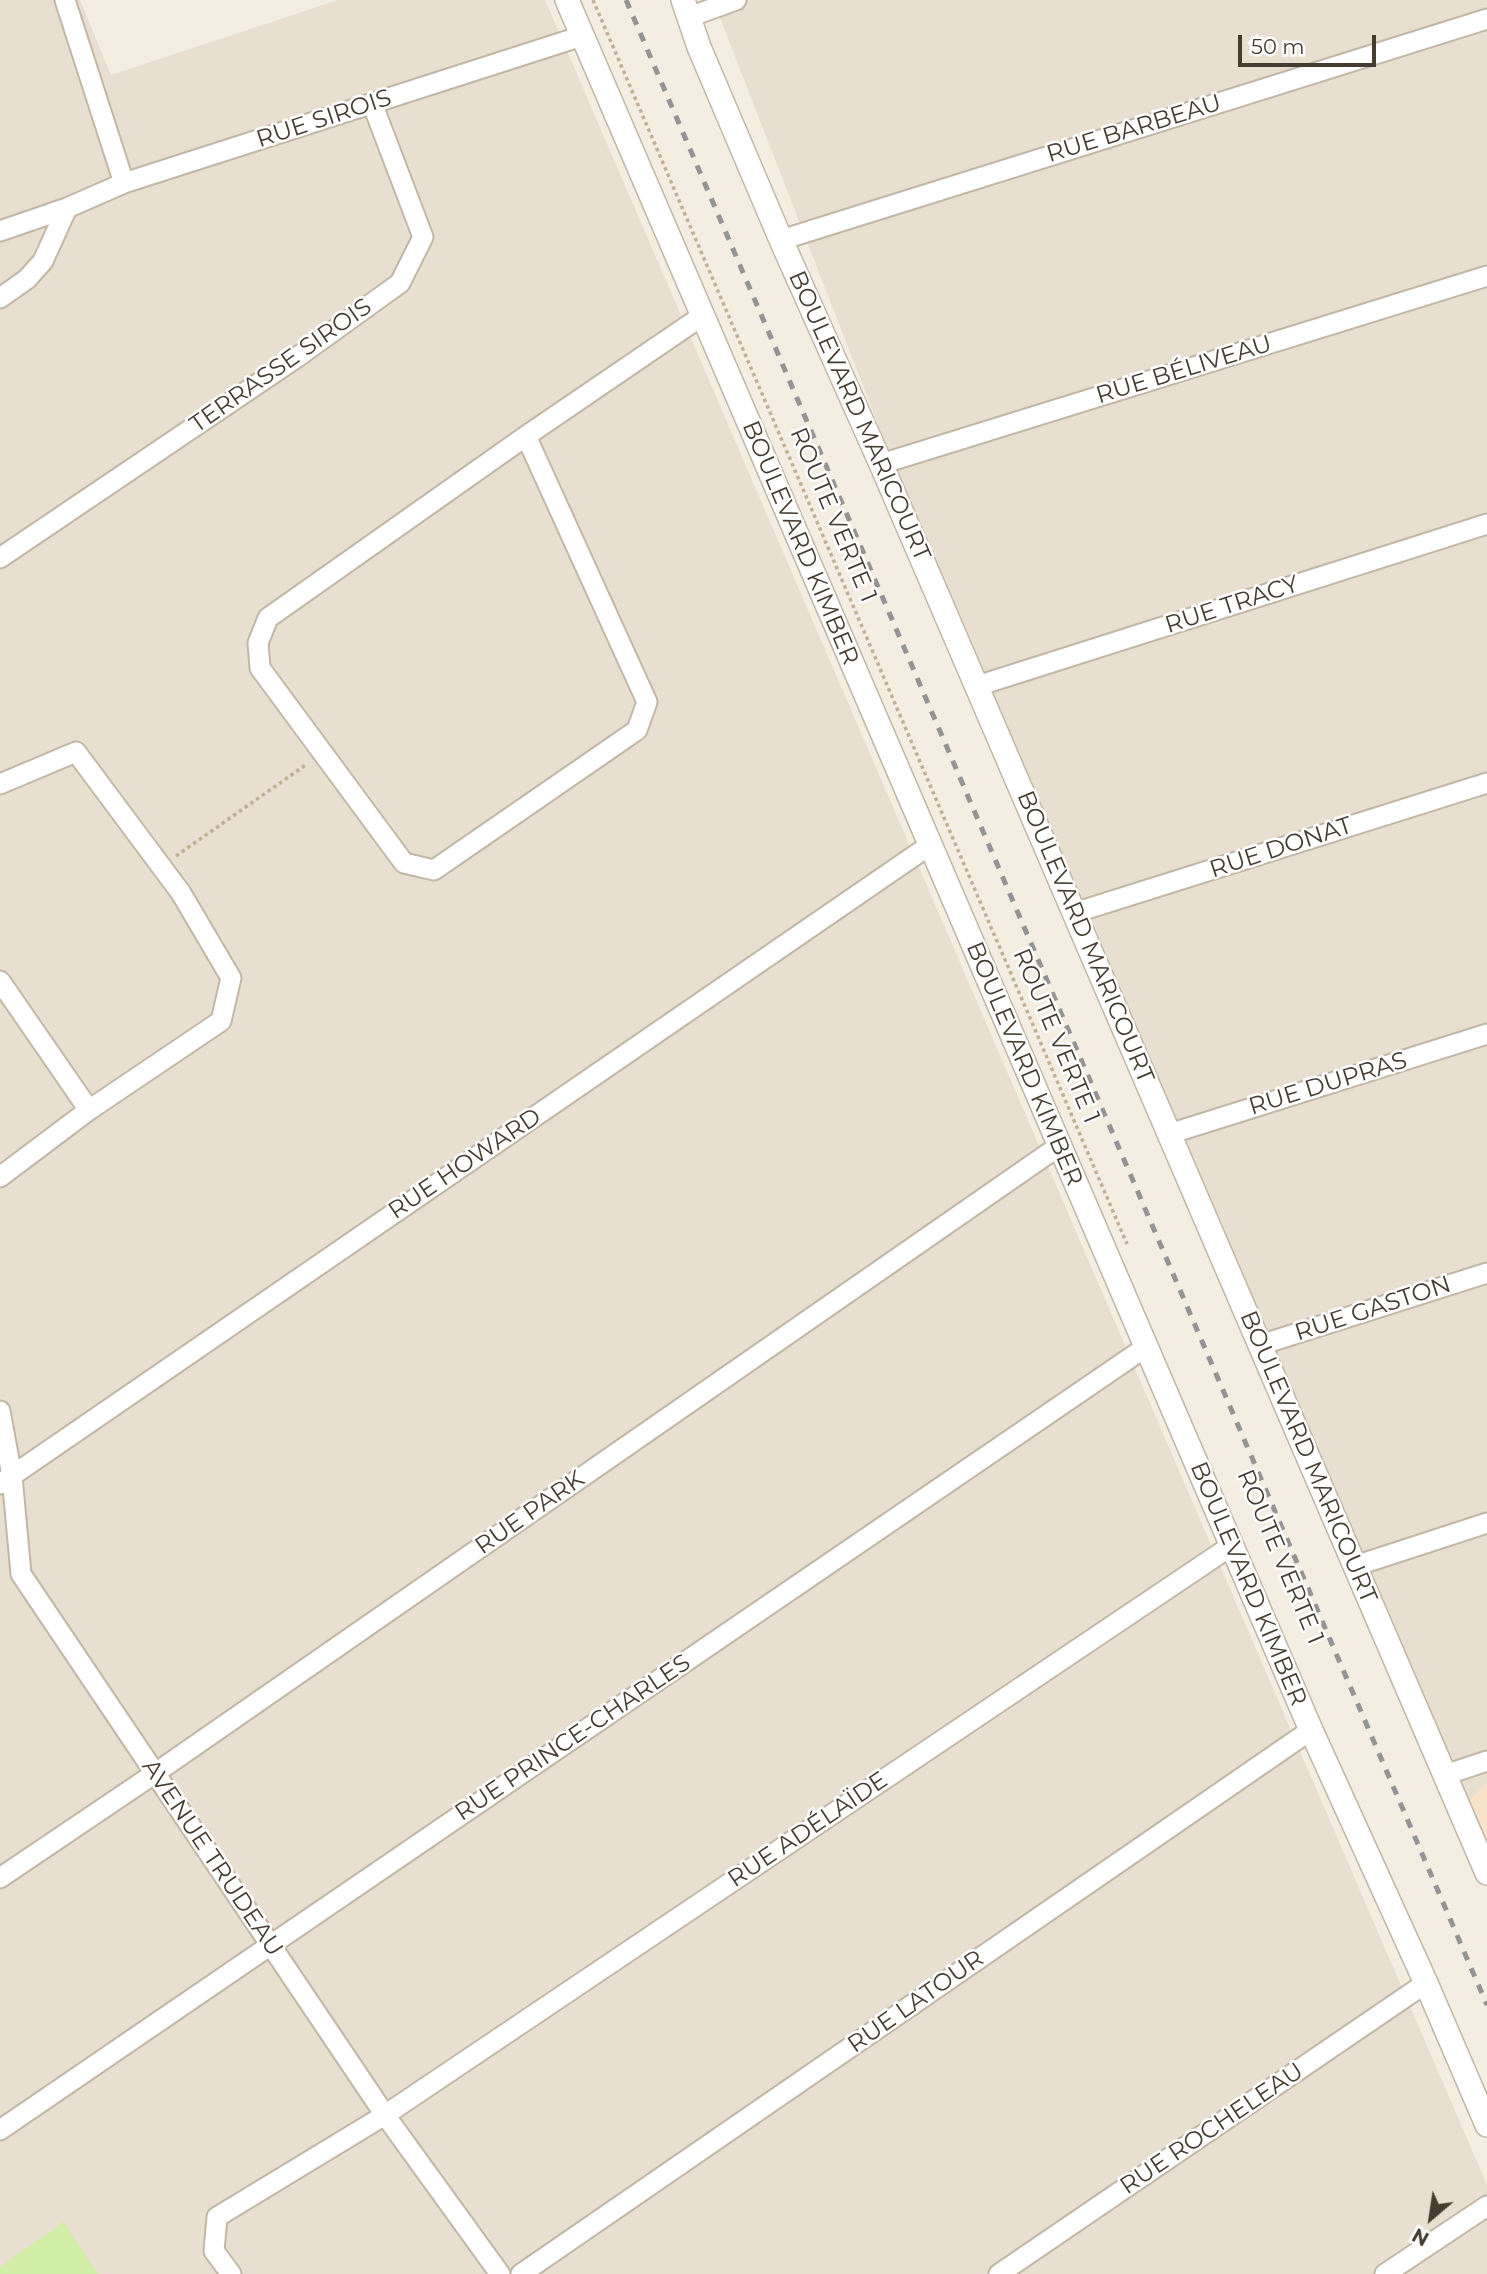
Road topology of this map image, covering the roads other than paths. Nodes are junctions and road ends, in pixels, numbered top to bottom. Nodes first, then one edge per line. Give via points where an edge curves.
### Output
1 (65, 0) edge
2 (566, 0) edge
3 (736, 0) edge
4 (686, 9) edge
5 (1487, 19) edge
6 (582, 36) junction
7 (372, 103) junction
8 (124, 183) junction
9 (67, 208) junction
10 (0, 231) edge
11 (781, 240) junction
12 (1487, 276) edge
13 (0, 298) edge
14 (702, 316) junction
15 (526, 436) junction
16 (881, 464) junction
17 (1487, 524) edge
18 (0, 558) edge
19 (977, 686) junction
20 (1487, 783) edge
21 (0, 784) edge
22 (930, 845) junction
23 (1074, 913) junction
24 (0, 981) edge
25 (1487, 1034) edge
26 (89, 1110) junction
27 (1169, 1134) junction
28 (1059, 1146) junction
29 (0, 1177) edge
30 (1487, 1273) edge
31 (1260, 1345) junction
32 (1146, 1347) junction
33 (0, 1411) edge
34 (6, 1480) edge
35 (1487, 1523) edge
36 (1231, 1546) junction
37 (1355, 1566) junction
38 (1311, 1730) junction
39 (1487, 1761) edge
40 (154, 1774) junction
41 (1445, 1775) junction
42 (1487, 1873) edge
43 (0, 1878) edge
44 (271, 1944) junction
45 (1426, 1983) junction
46 (385, 2115) junction
47 (1487, 2125) edge
48 (0, 2130) edge
49 (1487, 2206) edge
50 (231, 2274) edge
51 (500, 2274) edge
52 (521, 2274) edge
53 (999, 2274) edge
54 (1385, 2274) edge

1 - 8 street
2 - 6 street, BOULEVARD KIMBER
3 - 4 street
4 - 11 street, BOULEVARD MARICOURT
5 - 11 street, RUE BARBEAU
6 - 7 street, RUE SIROIS
6 - 14 street, BOULEVARD KIMBER
7 - 8 street, RUE SIROIS
7 - 18 street, TERRASSE SIROIS via 424,237 400,283
8 - 9 street, RUE SIROIS
9 - 10 street, RUE SIROIS
9 - 13 street via 43,261
11 - 16 street, BOULEVARD MARICOURT
12 - 16 street, RUE BÉLIVEAU
14 - 15 street
14 - 22 street, BOULEVARD KIMBER
15 - 15 street via 268,618 258,643 260,668 404,863 434,870 637,730 647,702
16 - 19 street, BOULEVARD MARICOURT
17 - 19 street, RUE TRACY
19 - 23 street, BOULEVARD MARICOURT
20 - 23 street, RUE DONAT
21 - 26 street via 76,752 181,893 231,978 220,1021
22 - 28 street, BOULEVARD KIMBER
22 - 34 street, RUE HOWARD
23 - 27 street, BOULEVARD MARICOURT
24 - 26 street
25 - 27 street, RUE DUPRAS
26 - 29 street
27 - 31 street, BOULEVARD MARICOURT
28 - 32 street, BOULEVARD KIMBER
28 - 40 street, RUE PARK
30 - 31 street, RUE GASTON
31 - 37 street, BOULEVARD MARICOURT
32 - 36 street, BOULEVARD KIMBER
32 - 44 street, RUE PRINCE-CHARLES
33 - 34 street, AVENUE TRUDEAU
34 - 40 street, AVENUE TRUDEAU via 21,1574
35 - 37 street
36 - 38 street, BOULEVARD KIMBER
36 - 46 street, RUE ADÉLAÏDE
37 - 41 street, BOULEVARD MARICOURT
38 - 45 street, BOULEVARD KIMBER
38 - 52 street, RUE LATOUR
39 - 41 street
40 - 43 street, RUE PARK
40 - 44 street, AVENUE TRUDEAU
41 - 42 street, BOULEVARD MARICOURT
44 - 46 street, AVENUE TRUDEAU
44 - 48 street, RUE PRINCE-CHARLES
45 - 47 street, BOULEVARD KIMBER
45 - 53 street, RUE ROCHELEAU
46 - 50 street, RUE ADÉLAÏDE via 217,2217 214,2251
46 - 51 street, AVENUE TRUDEAU
49 - 54 street

